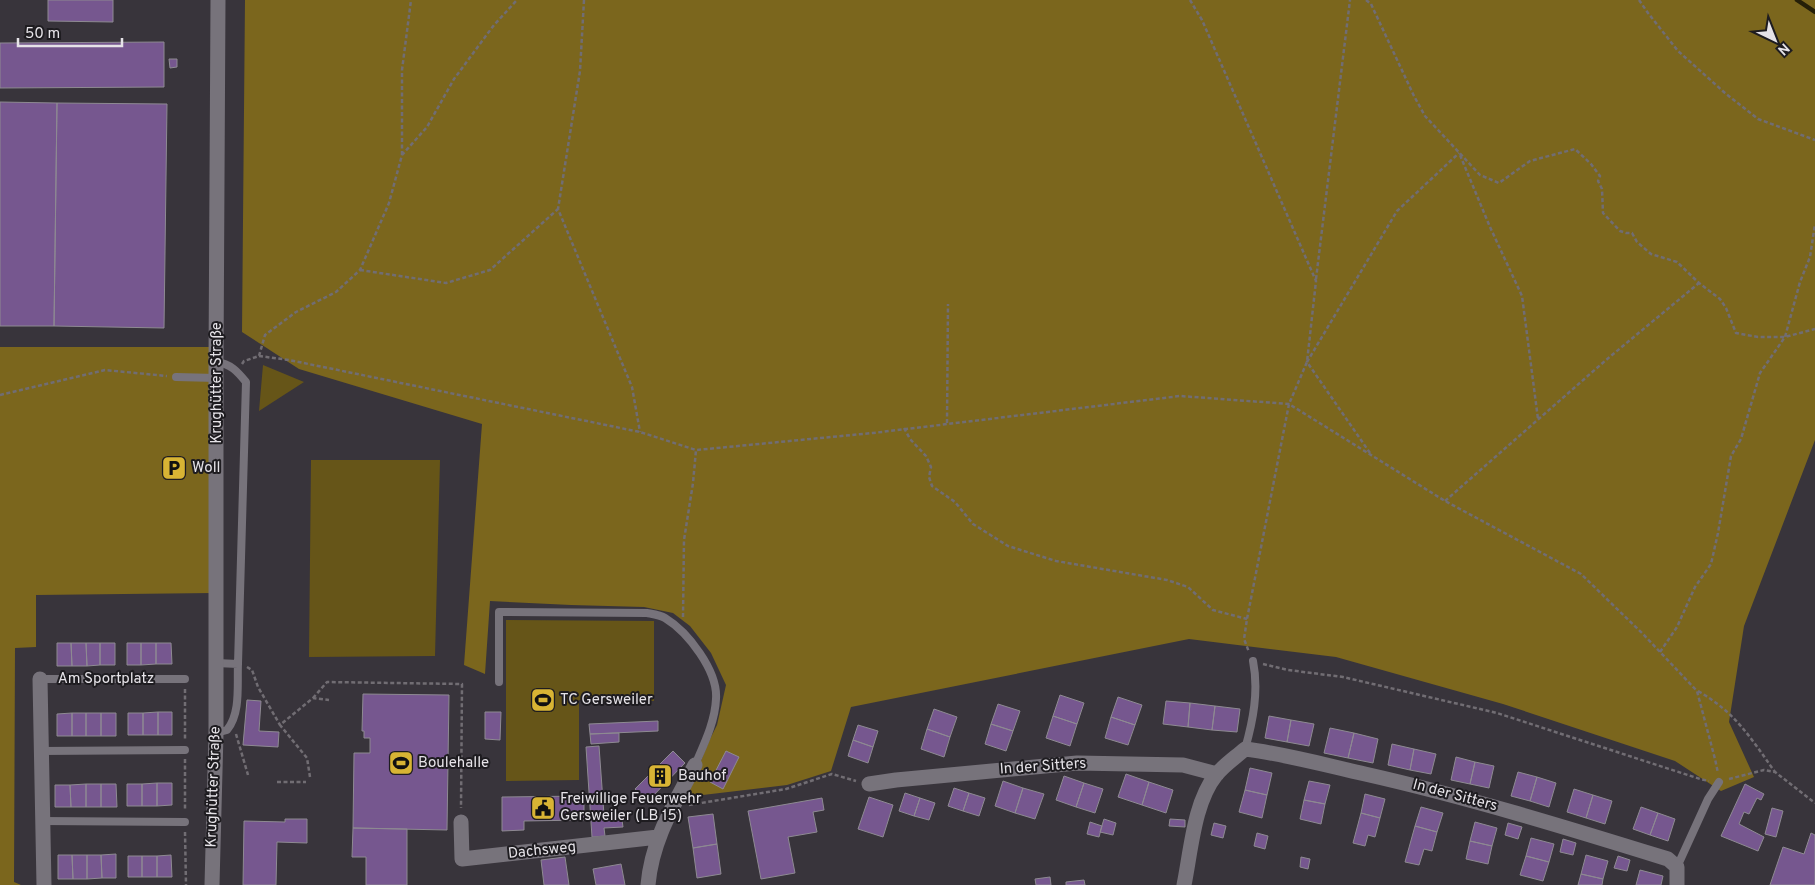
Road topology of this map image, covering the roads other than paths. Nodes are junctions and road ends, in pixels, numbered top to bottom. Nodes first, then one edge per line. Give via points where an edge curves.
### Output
1 (218, 0) edge
2 (216, 362) junction
3 (176, 377) road end
4 (216, 378) junction
5 (1253, 661) road end
6 (216, 663) junction
7 (238, 664) junction
8 (40, 679) joint
9 (185, 679) road end
10 (499, 682) dead end
11 (216, 733) junction
12 (185, 750) road end
13 (1246, 750) junction
14 (41, 752) junction
15 (695, 765) joint
16 (1217, 774) junction
17 (1719, 782) road end
18 (870, 784) road end
19 (42, 821) junction
20 (185, 822) road end
21 (461, 822) road end
22 (658, 837) junction
23 (1678, 867) junction
24 (44, 885) edge
25 (212, 885) edge
26 (648, 885) edge
27 (1184, 885) edge
28 (1676, 885) edge

1 - 2 street, Krughütter Straße
2 - 4 street, Krughütter Straße
2 - 7 lane via 226,363 246,382
3 - 4 lane
4 - 6 street, Krughütter Straße
5 - 13 lane via 1256,677 1253,722
6 - 7 lane
6 - 11 street, Krughütter Straße
7 - 11 lane via 233,724
8 - 9 lane, Am Sportplatz
8 - 14 street, Am Sportplatz
10 - 15 lane via 498,612 646,613 664,617 693,643 712,673 716,698 711,726
11 - 25 street, Krughütter Straße
12 - 14 lane
13 - 16 street
13 - 23 street, In der Sitters via 1442,792 1668,859
14 - 19 street, Am Sportplatz
15 - 22 street
16 - 18 street, In der Sitters via 1183,765 1077,763
16 - 27 street via 1207,788 1199,812
17 - 23 lane via 1708,799
19 - 20 lane
19 - 24 street, Am Sportplatz
21 - 22 street, Dachsweg via 462,859
22 - 26 street via 650,863
23 - 28 street

